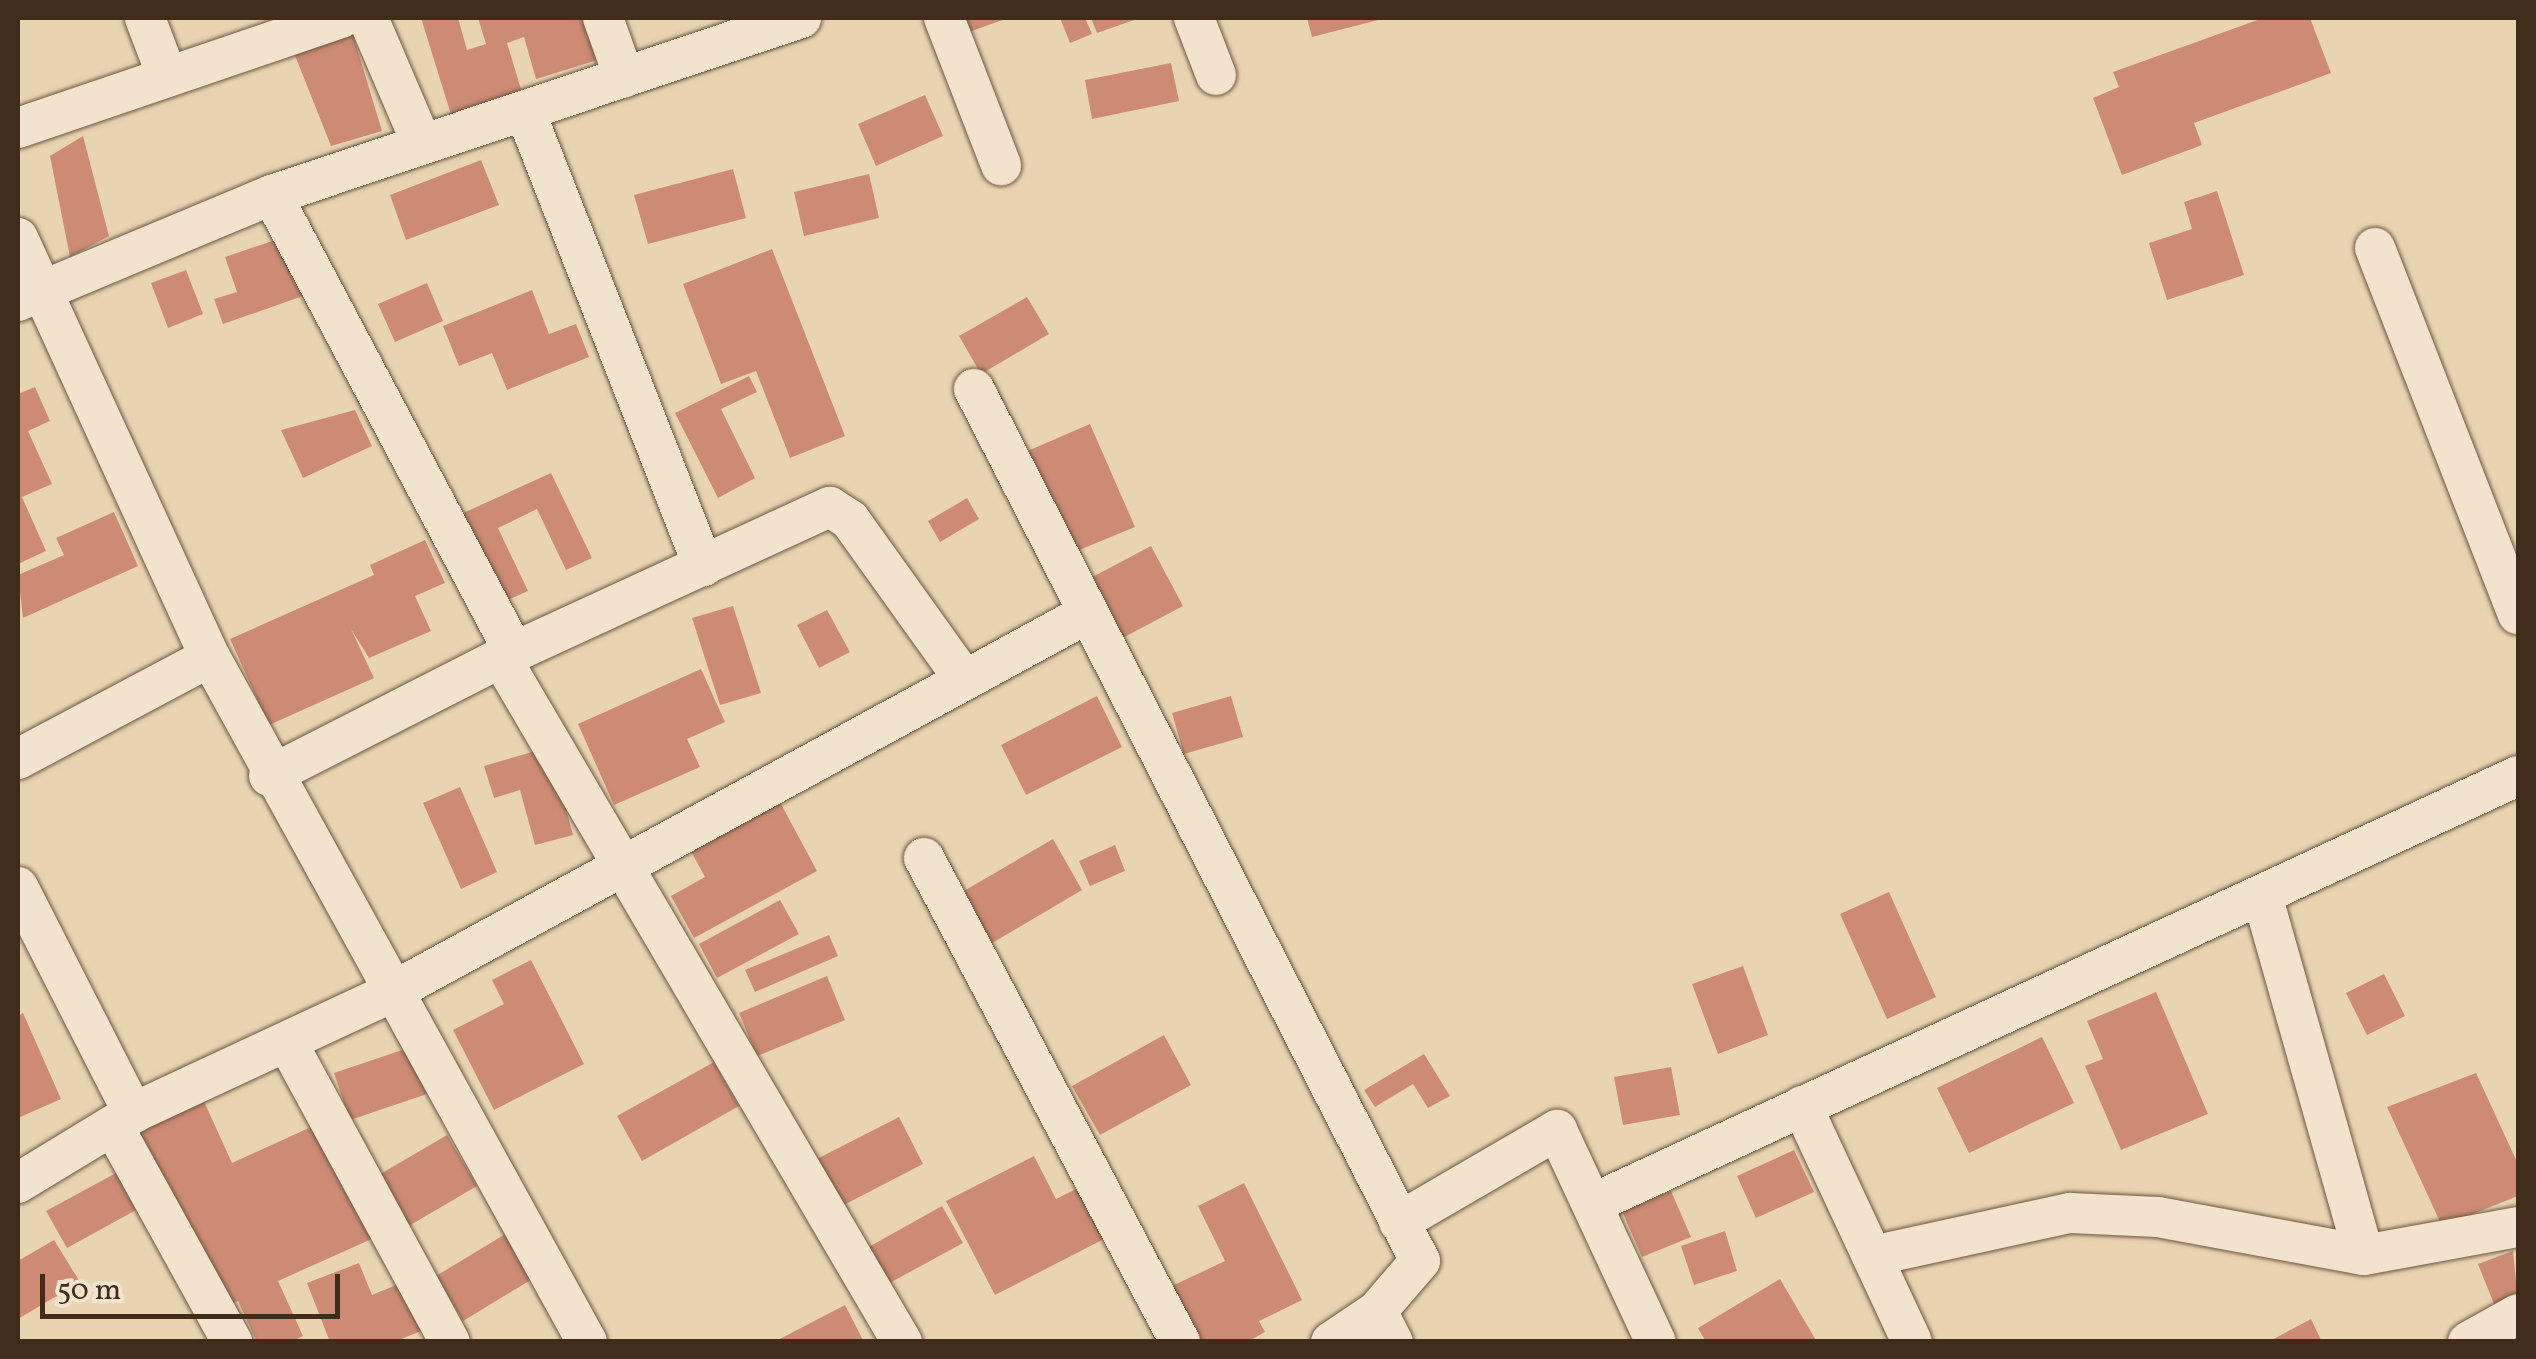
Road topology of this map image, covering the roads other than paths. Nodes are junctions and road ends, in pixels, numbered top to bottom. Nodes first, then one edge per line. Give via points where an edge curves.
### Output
1 (145, 18) edge
2 (341, 18) edge
3 (368, 18) edge
4 (602, 18) edge
5 (801, 18) edge
6 (944, 18) edge
7 (1194, 18) edge
8 (166, 76) junction
9 (1216, 76) dead end
10 (624, 78) junction
11 (525, 111) junction
12 (18, 128) edge
13 (422, 144) junction
14 (1001, 166) dead end
15 (272, 195) junction
16 (18, 238) edge
17 (2375, 248) dead end
18 (29, 295) edge
19 (974, 389) dead end
20 (703, 566) junction
21 (1088, 614) junction
22 (2518, 614) edge
23 (508, 655) junction
24 (210, 657) junction
25 (964, 679) junction
26 (18, 759) edge
27 (269, 776) junction
28 (2518, 776) edge
29 (924, 858) dead end
30 (624, 862) junction
31 (18, 887) edge
32 (2262, 895) junction
33 (390, 993) junction
34 (287, 1042) junction
35 (1802, 1106) junction
36 (123, 1120) junction
37 (18, 1183) edge
38 (1592, 1204) junction
39 (1399, 1222) junction
40 (2518, 1227) edge
41 (2364, 1255) junction
42 (1872, 1256) junction
43 (2518, 1314) edge
44 (1385, 1326) edge
45 (232, 1342) edge
46 (450, 1342) edge
47 (587, 1342) edge
48 (902, 1342) edge
49 (1180, 1342) edge
50 (1331, 1342) edge
51 (1656, 1342) edge
52 (1912, 1342) edge
53 (2468, 1342) edge

1 - 8 street
2 - 8 street
3 - 13 street
4 - 10 street
5 - 10 street
6 - 14 street
7 - 9 street
8 - 12 street
10 - 11 street
11 - 13 street
11 - 20 street
13 - 15 street
15 - 18 street
15 - 23 street
16 - 18 street
17 - 22 street
18 - 24 street
19 - 21 street
20 - 23 street
20 - 25 street via 810,513 841,509
21 - 25 street
21 - 39 street
23 - 27 street
23 - 30 street
24 - 26 street
24 - 27 street
25 - 30 street
27 - 33 street
28 - 32 street
29 - 49 street
30 - 33 street
30 - 48 street
31 - 36 street
32 - 35 street
32 - 41 street
33 - 34 street
33 - 47 street
34 - 36 street
34 - 46 street
35 - 38 street
35 - 42 street
36 - 37 street
36 - 45 street
38 - 39 street via 1557,1130
38 - 51 street
39 - 44 street via 1420,1261
40 - 41 street
41 - 42 street via 2158,1217 2070,1213
42 - 52 street
43 - 53 street
44 - 50 street

